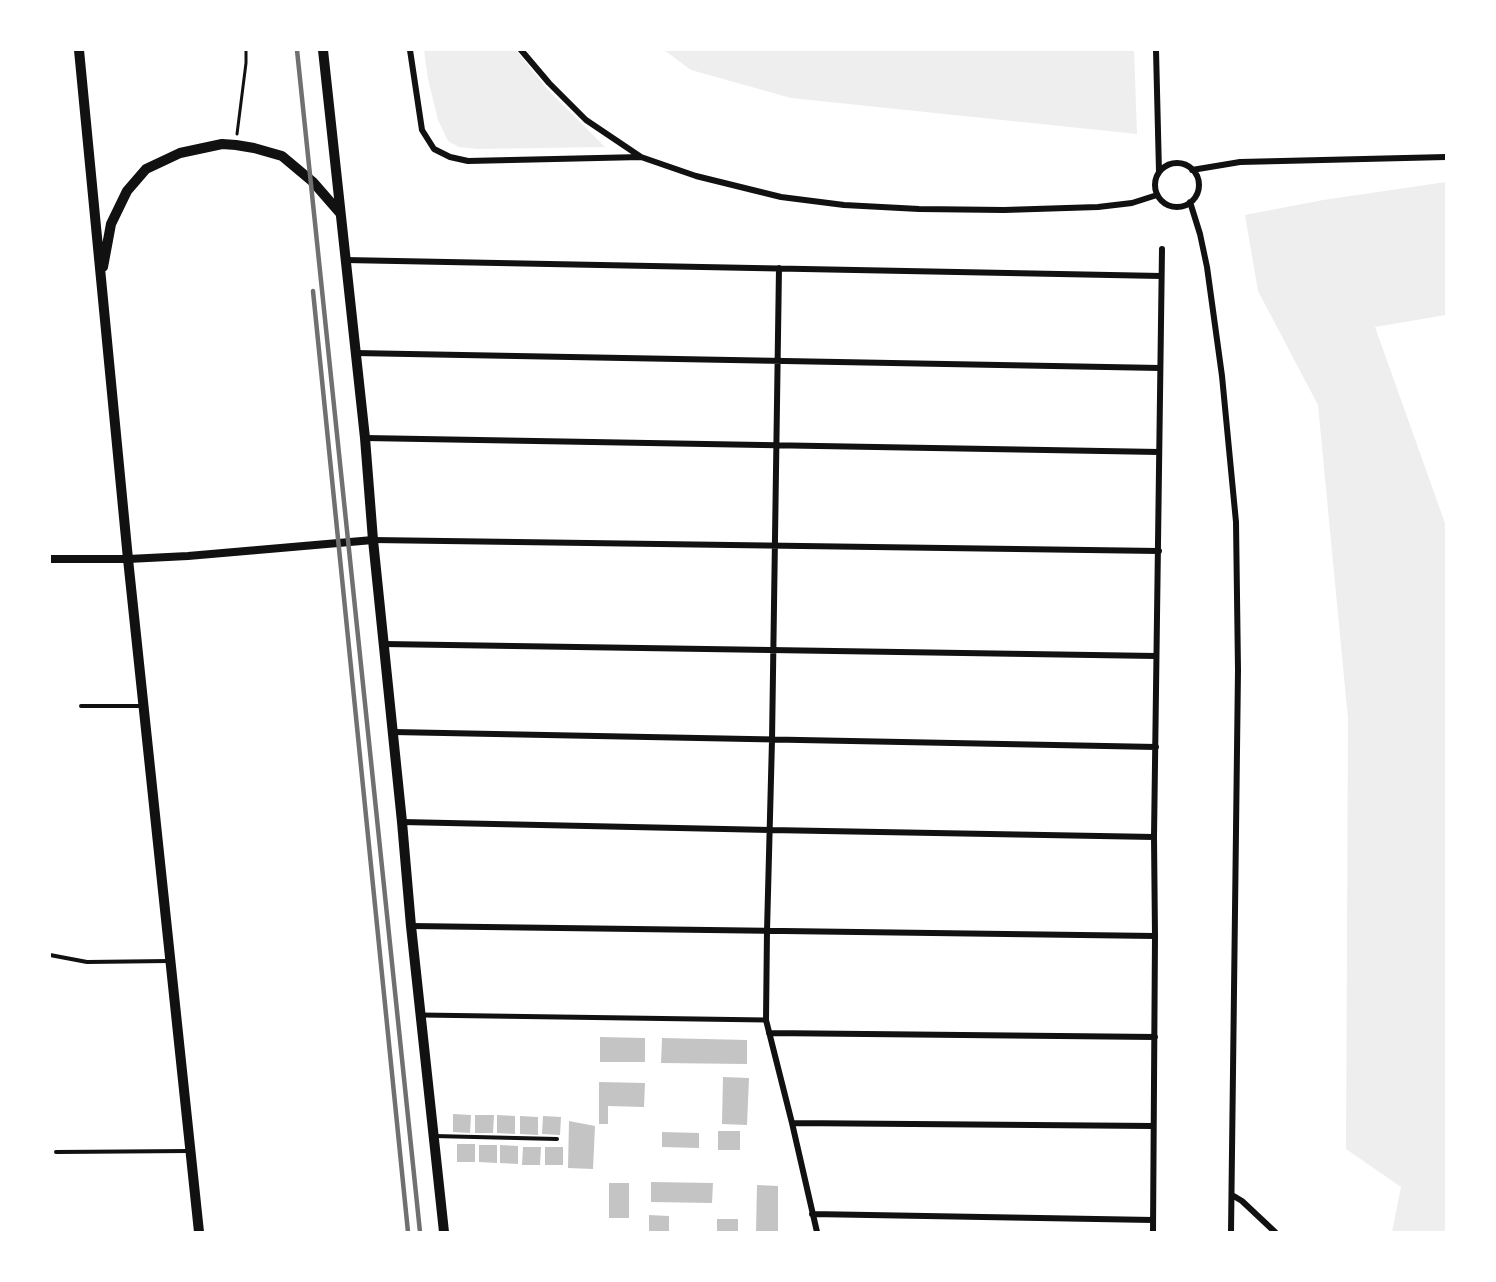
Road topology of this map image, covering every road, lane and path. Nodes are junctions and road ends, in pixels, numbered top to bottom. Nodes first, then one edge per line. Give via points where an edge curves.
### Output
1 (79, 50) edge
2 (246, 50) edge
3 (323, 50) edge
4 (410, 50) edge
5 (521, 50) edge
6 (1156, 50) edge
7 (236, 145) junction
8 (641, 157) junction
9 (1446, 157) edge
10 (1192, 170) junction
11 (1159, 172) junction
12 (1157, 195) junction
13 (1190, 202) junction
14 (340, 213) junction
15 (1162, 249) dead end
16 (345, 260) junction
17 (779, 268) junction
18 (1161, 276) junction
19 (100, 283) junction
20 (354, 353) junction
21 (777, 361) junction
22 (1160, 368) junction
23 (364, 438) junction
24 (777, 444) junction
25 (1160, 452) junction
26 (373, 540) junction
27 (774, 546) junction
28 (1159, 550) junction
29 (50, 559) edge
30 (128, 559) junction
31 (384, 644) junction
32 (774, 650) junction
33 (1156, 656) junction
34 (81, 706) dead end
35 (143, 706) junction
36 (393, 732) junction
37 (772, 740) junction
38 (1156, 747) junction
39 (402, 822) junction
40 (770, 830) junction
41 (1154, 837) junction
42 (411, 926) junction
43 (767, 931) junction
44 (1155, 936) junction
45 (50, 955) edge
46 (170, 961) junction
47 (421, 1015) junction
48 (766, 1020) junction
49 (769, 1033) junction
50 (1155, 1037) junction
51 (792, 1123) junction
52 (1153, 1126) junction
53 (433, 1136) junction
54 (557, 1139) dead end
55 (190, 1151) junction
56 (56, 1152) dead end
57 (1232, 1195) junction
58 (812, 1214) junction
59 (1153, 1220) junction
60 (199, 1233) edge
61 (444, 1233) edge
62 (817, 1233) edge
63 (1153, 1233) edge
64 (1231, 1233) edge
65 (1275, 1233) edge

1 - 19 main road
2 - 7 path
3 - 14 main road
4 - 8 street via 422,130 434,149 450,157 468,161
5 - 8 street via 586,120
6 - 11 street
7 - 14 main road via 282,156 313,182
7 - 19 main road via 180,153 146,169 127,191 111,224
8 - 12 street via 696,176 781,197 844,206 1004,210 1098,207
9 - 10 street via 1240,162
10 - 11 street via 1186,165 1171,164
10 - 13 street via 1198,191
11 - 12 street
12 - 13 street via 1167,206 1182,207
13 - 57 street via 1207,267 1236,522
14 - 16 main road
15 - 18 street
16 - 17 street
16 - 20 main road
17 - 18 street
17 - 21 street
18 - 22 street
19 - 30 main road
20 - 21 street
20 - 23 main road
21 - 22 street
21 - 24 street
22 - 25 street
23 - 24 street
23 - 26 main road
24 - 25 street
24 - 27 street
25 - 28 street
26 - 27 street
26 - 30 street
26 - 31 main road
27 - 28 street
27 - 32 street
28 - 33 street
29 - 30 street
30 - 35 main road
31 - 32 street
31 - 36 main road
32 - 33 street
32 - 37 street
33 - 38 street
34 - 35 lane
35 - 46 main road
36 - 37 street
36 - 39 main road
37 - 38 street
37 - 40 street
38 - 41 street
39 - 40 street
39 - 42 main road
40 - 41 street
40 - 43 street
41 - 44 street
42 - 43 street
42 - 47 main road
43 - 44 street
43 - 48 street
44 - 50 street
45 - 46 lane via 87,962
46 - 55 main road
47 - 48 street
47 - 53 main road
48 - 49 street
49 - 50 street
49 - 51 street
50 - 52 street
51 - 52 street
51 - 58 street
52 - 59 street
53 - 54 lane
53 - 61 main road
55 - 56 lane
55 - 60 main road
57 - 64 street
57 - 65 street
58 - 59 street
58 - 62 street
59 - 63 street

